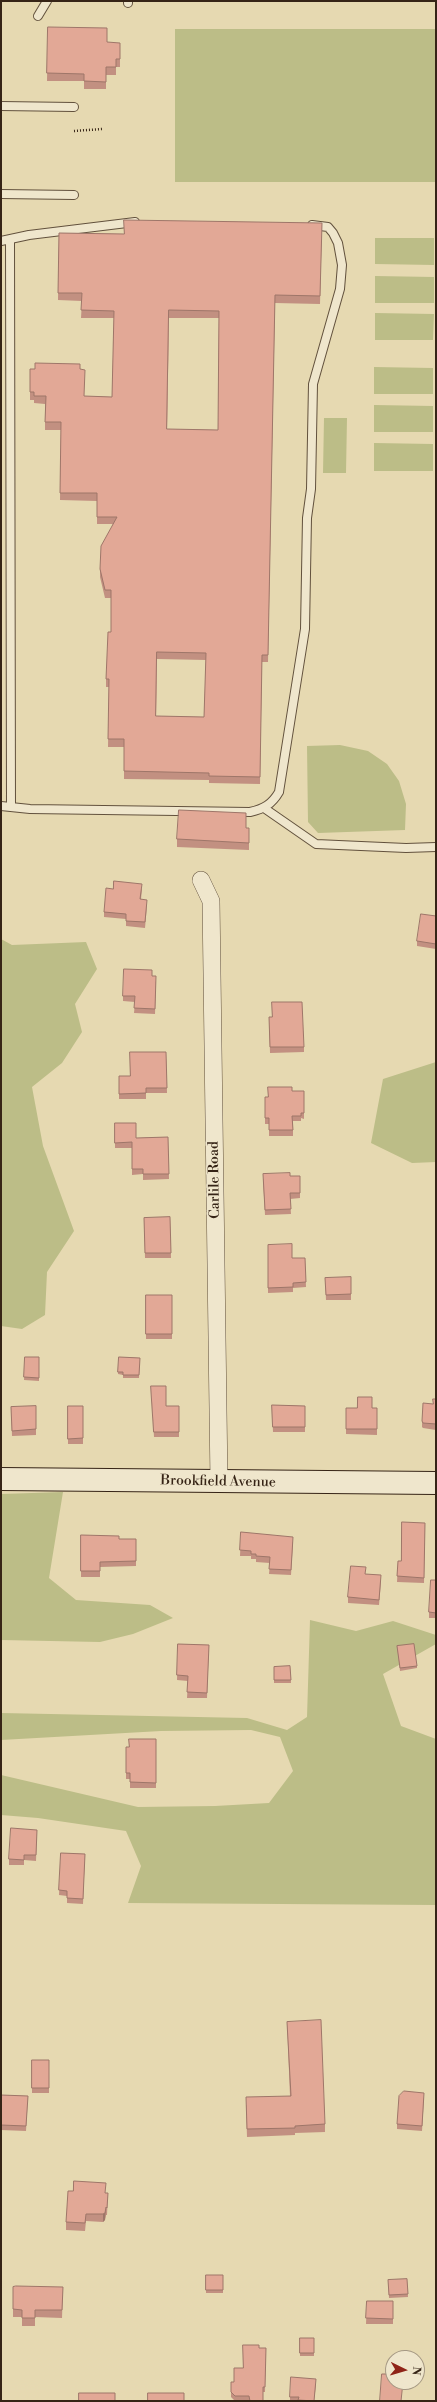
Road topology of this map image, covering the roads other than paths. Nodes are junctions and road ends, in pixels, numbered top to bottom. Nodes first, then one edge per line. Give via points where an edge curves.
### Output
1 (47, 1) edge
2 (38, 16) dead end
3 (1, 106) edge
4 (74, 107) dead end
5 (1, 194) edge
6 (74, 194) dead end
7 (142, 222) edge
8 (306, 225) edge
9 (10, 240) junction
10 (1, 241) edge
11 (1, 806) edge
12 (11, 807) junction
13 (264, 808) junction
14 (436, 847) edge
15 (201, 880) dead end
16 (1, 1479) edge
17 (219, 1482) junction
18 (436, 1483) edge

1 - 2 lane
3 - 4 lane
5 - 6 lane
7 - 9 lane via 29,234
8 - 13 lane via 328,227 338,243 342,265 340,289 313,384 311,489 307,518 306,629 303,653 282,784 275,799
9 - 10 lane
9 - 12 lane
11 - 12 lane
12 - 13 lane via 250,812
13 - 14 lane via 316,844
15 - 17 street, Carlile Road via 211,901
16 - 17 main road, Brookfield Avenue
17 - 18 main road, Brookfield Avenue

